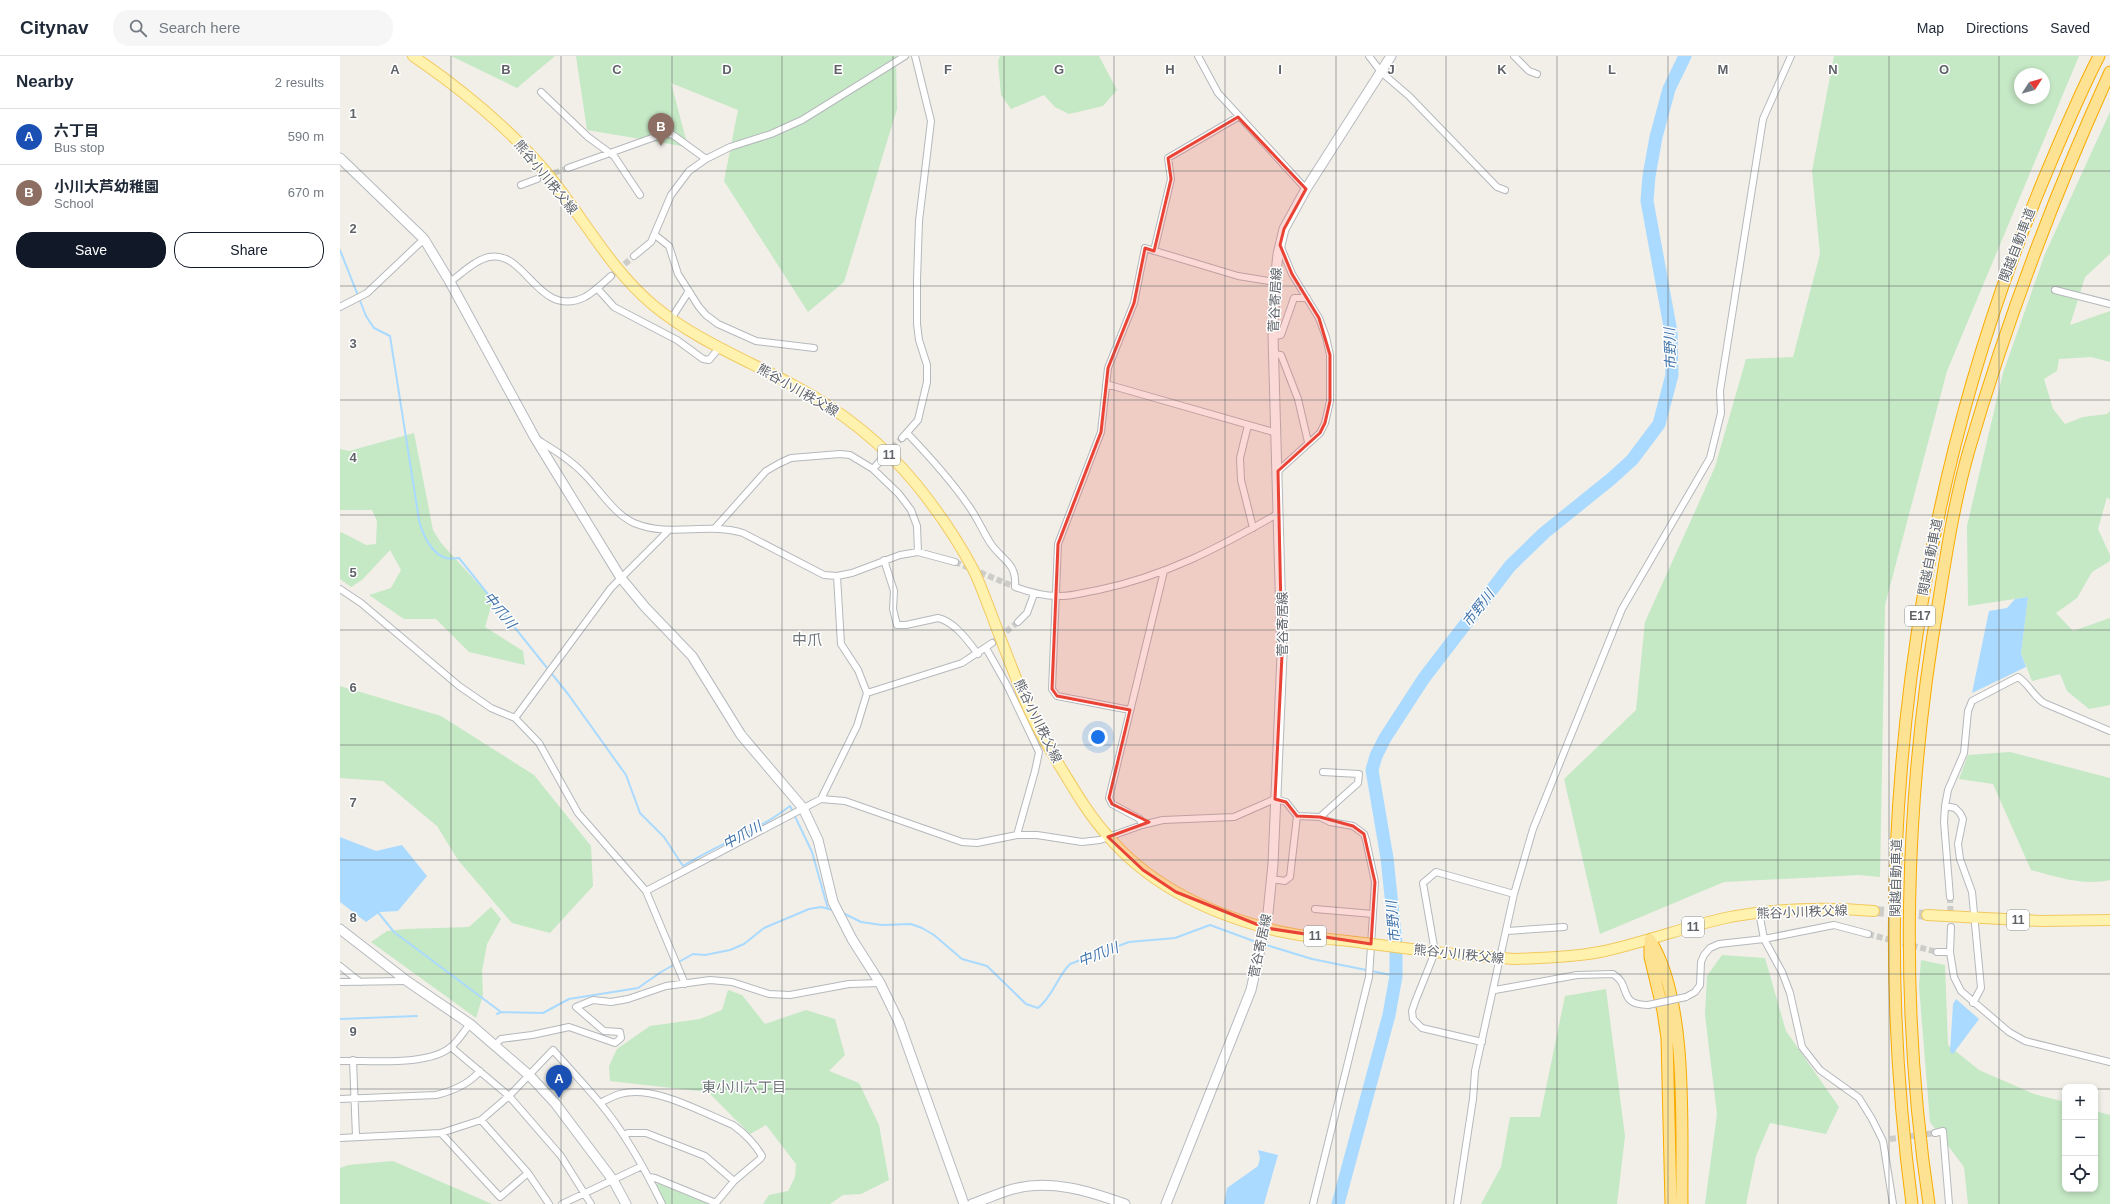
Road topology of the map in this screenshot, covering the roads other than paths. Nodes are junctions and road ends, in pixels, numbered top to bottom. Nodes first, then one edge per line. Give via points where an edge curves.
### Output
1 (413, 56) edge
2 (905, 56) edge
3 (915, 56) edge
4 (1198, 56) edge
5 (1368, 56) edge
6 (1391, 56) edge
7 (1514, 56) edge
8 (1791, 56) edge
9 (2099, 56) edge
10 (1381, 72) junction
11 (2110, 72) edge
12 (1537, 74) dead end
13 (541, 92) dead end
14 (1238, 117) junction
15 (611, 154) junction
16 (340, 158) edge
17 (706, 159) junction
18 (568, 168) tunnel mouth
19 (537, 179) tunnel mouth
20 (521, 185) dead end
21 (1306, 189) junction
22 (1504, 190) dead end
23 (640, 195) dead end
24 (655, 235) junction
25 (424, 239) junction
26 (1280, 245) junction
27 (1154, 251) junction
28 (634, 256) tunnel mouth
29 (611, 276) tunnel mouth
30 (450, 282) junction
31 (1275, 282) junction
32 (597, 288) junction
33 (2055, 290) dead end
34 (689, 291) junction
35 (1307, 298) junction
36 (2110, 304) edge
37 (340, 307) edge
38 (671, 319) junction
39 (1273, 336) junction
40 (720, 348) junction
41 (814, 348) dead end
42 (1274, 354) junction
43 (1106, 384) junction
44 (1248, 425) junction
45 (1277, 433) junction
46 (535, 438) junction
47 (1308, 442) junction
48 (880, 461) tunnel mouth
49 (873, 469) junction
50 (1278, 470) junction
51 (1279, 513) junction
52 (716, 527) junction
53 (1252, 528) junction
54 (669, 530) junction
55 (918, 552) junction
56 (884, 560) junction
57 (955, 562) tunnel mouth
58 (1164, 571) junction
59 (837, 576) junction
60 (621, 578) junction
61 (340, 589) edge
62 (1034, 594) junction
63 (1056, 596) junction
64 (1018, 622) tunnel mouth
65 (992, 643) tunnel mouth
66 (986, 648) junction
67 (978, 654) junction
68 (867, 693) junction
69 (1130, 710) junction
70 (515, 718) junction
71 (2110, 731) edge
72 (1323, 772) dead end
73 (821, 799) junction
74 (1276, 799) junction
75 (1945, 806) junction
76 (803, 808) junction
77 (1297, 816) junction
78 (1320, 817) junction
79 (1142, 825) junction
80 (1017, 835) junction
81 (1108, 837) junction
82 (1271, 879) junction
83 (646, 891) junction
84 (1514, 894) junction
85 (1950, 897) tunnel mouth
86 (1315, 909) dead end
87 (1874, 911) tunnel mouth
88 (1759, 912) junction
89 (1373, 914) junction
90 (1926, 915) tunnel mouth
91 (1975, 918) junction
92 (2110, 920) edge
93 (1564, 927) dead end
94 (1951, 927) tunnel mouth
95 (1266, 928) junction
96 (340, 929) edge
97 (1507, 931) junction
98 (1868, 934) tunnel mouth
99 (1764, 939) junction
100 (1650, 940) junction
101 (1435, 952) junction
102 (1937, 952) tunnel mouth
103 (1950, 952) junction
104 (340, 966) edge
105 (407, 981) junction
106 (340, 982) edge
107 (360, 982) junction
108 (880, 983) junction
109 (685, 984) junction
110 (1495, 990) junction
111 (1973, 1002) junction
112 (470, 1024) junction
113 (1482, 1042) junction
114 (495, 1045) junction
115 (451, 1047) junction
116 (353, 1060) junction
117 (340, 1061) edge
118 (2110, 1062) edge
119 (480, 1071) junction
120 (530, 1076) junction
121 (1915, 1079) junction
122 (509, 1096) junction
123 (340, 1099) edge
124 (355, 1099) junction
125 (600, 1103) junction
126 (481, 1120) junction
127 (441, 1133) junction
128 (1935, 1133) dead end
129 (624, 1136) junction
130 (356, 1137) junction
131 (340, 1138) edge
132 (1890, 1139) tunnel mouth
133 (1883, 1141) junction
134 (642, 1166) junction
135 (528, 1173) junction
136 (649, 1178) junction
137 (613, 1180) junction
138 (734, 1181) junction
139 (585, 1193) junction
140 (716, 1203) edge
141 (549, 1204) edge
142 (562, 1204) edge
143 (591, 1204) edge
144 (626, 1204) edge
145 (662, 1204) edge
146 (964, 1204) edge
147 (972, 1204) edge
148 (1125, 1204) edge
149 (1166, 1204) edge
150 (1313, 1204) edge
151 (1457, 1204) edge
152 (1671, 1204) edge
153 (1682, 1204) edge
154 (1893, 1204) edge
155 (1910, 1204) edge
156 (1929, 1204) edge
157 (1936, 1204) edge
158 (1949, 1204) edge

1 - 38 main road, 熊谷小川秩父線 / 11 via 456,85 508,130 548,174 631,284
2 - 17 street via 802,120 771,134 730,147
3 - 62 street via 931,121 919,221 917,280 917,324 927,365 927,382 918,420 905,435 942,470 969,505 991,544 1012,566 1016,577 1015,587
4 - 14 street via 1218,93
5 - 10 street
6 - 10 street, 菅谷寄居線
7 - 12 street via 1529,71
8 - 84 street via 1763,119 1720,391 1720,413 1710,458 1622,609 1533,829
9 - 155 highway, 関越自動車道 / E17 via 2033,204 2001,288 1954,448 1936,521 1922,602 1904,728 1896,847 1895,963 1899,1079
10 - 21 street, 菅谷寄居線
10 - 22 street via 1409,96 1497,187
11 - 121 highway, 関越自動車道 / E17 via 2057,193 2020,292 1969,452 1952,522 1930,651 1913,810 1909,906
13 - 15 street via 588,137
14 - 21 street
14 - 27 street via 1168,158 1171,179
15 - 17 street via 666,133 673,135
15 - 18 street
15 - 23 street
16 - 25 street
17 - 24 street via 689,171 671,195
19 - 20 street
21 - 26 street, 菅谷寄居線 via 1284,228
24 - 28 street via 651,242
24 - 34 street via 668,246 678,274
25 - 30 street
25 - 37 street via 367,293
26 - 31 street, 菅谷寄居線
26 - 35 street via 1292,274
27 - 31 street via 1238,276
27 - 43 street via 1145,248 1134,303 1108,368
29 - 32 street
30 - 32 street via 479,261 499,257 525,273 535,286 555,299 566,301 583,298
30 - 46 street
31 - 39 street, 菅谷寄居線
32 - 40 street via 614,308 677,340 703,359 709,360
33 - 36 street
34 - 38 street
34 - 41 street via 706,315 718,324 748,338 771,344
35 - 39 street via 1294,298 1280,335
35 - 47 street via 1326,337 1330,355 1330,401 1325,423 1320,433
38 - 40 main road, 熊谷小川秩父線 / 11
39 - 42 street, 菅谷寄居線
40 - 81 main road, 熊谷小川秩父線 / 11 via 794,385 847,418 888,454 915,483 948,527 975,572 1024,700 1050,751 1079,798
42 - 45 street, 菅谷寄居線
42 - 47 street via 1281,355 1298,399
43 - 44 street
43 - 63 street via 1101,432 1058,544
44 - 45 street
44 - 53 street via 1240,458 1241,480
45 - 50 street, 菅谷寄居線
46 - 54 street via 564,456 584,473 619,512 634,523
46 - 60 street
47 - 50 street
48 - 49 street
49 - 52 street via 850,455 791,458 766,471
49 - 55 street via 899,494 911,510 917,526
50 - 51 street, 菅谷寄居線
51 - 53 street
51 - 74 street, 菅谷寄居線 via 1282,655
52 - 54 street
52 - 59 street via 743,532 816,572
53 - 58 street via 1222,546
54 - 60 street
55 - 56 street
55 - 57 street
56 - 59 street
56 - 67 street via 894,591 893,608 897,625 943,619 955,628
58 - 63 street via 1111,587
58 - 69 street
59 - 68 street via 841,644 858,670
60 - 70 street
60 - 76 street via 692,656 741,735
61 - 70 street via 361,602 459,686 491,708
62 - 63 street
62 - 64 street via 1027,613
63 - 69 street via 1052,689 1054,694
65 - 66 street
66 - 67 street
66 - 80 street via 1008,687 1038,752
67 - 68 street via 944,669
68 - 73 street via 857,726
69 - 79 street via 1109,798 1112,804 1140,819
70 - 83 street via 539,743 578,813
71 - 75 street via 2037,698 2018,677 1972,700 1968,711 1964,753 1948,790
72 - 78 street via 1359,774 1358,783
73 - 76 street
73 - 80 street via 845,801 962,842 977,843
74 - 77 street via 1286,802
74 - 79 street via 1234,817 1163,820
74 - 82 street, 菅谷寄居線
75 - 85 street
75 - 91 street via 1955,808 1963,819 1958,844 1960,859 1972,892
76 - 83 street
76 - 108 street via 818,840 833,902 852,939
77 - 78 street
77 - 82 street via 1290,877 1285,880
78 - 89 street via 1330,822 1353,826 1364,834 1375,882
79 - 81 street
80 - 81 street via 1037,835 1082,842
81 - 95 main road, 熊谷小川秩父線 / 11 via 1143,870 1176,892
82 - 95 street, 菅谷寄居線
83 - 109 street
84 - 97 street
84 - 101 street via 1436,872 1423,883
86 - 89 street
87 - 88 main road, 熊谷小川秩父線 / 11 via 1817,909
88 - 99 street
88 - 100 main road, 熊谷小川秩父線 / 11 via 1711,922
89 - 150 street via 1369,977
90 - 91 main road, 11
91 - 92 main road, 11 via 2041,921
91 - 111 street via 1981,988
93 - 97 street
94 - 103 street
95 - 101 main road, 熊谷小川秩父線 / 11, bridge
95 - 149 street, 菅谷寄居線 via 1251,990
96 - 105 street
97 - 110 street
98 - 99 street via 1834,925
99 - 110 street, bridge via 1718,944 1710,948 1701,962 1698,990 1686,997 1648,1005 1632,1003 1627,998 1621,980 1613,974 1577,975
99 - 133 street via 1790,993 1802,1047 1820,1070 1859,1098
100 - 101 main road, 熊谷小川秩父線 / 11, bridge via 1576,956 1514,959
100 - 152 highway via 1650,957 1662,1004 1667,1038
100 - 153 highway via 1659,954 1667,980 1676,1029 1680,1081
101 - 113 street via 1412,1011 1413,1019 1422,1028
102 - 103 street
103 - 111 street via 1954,977 1961,991
104 - 107 street
105 - 107 street
105 - 112 street
106 - 107 street
108 - 109 street via 849,984 790,994 769,994 732,982 710,980
108 - 146 street via 899,1022
109 - 114 street via 666,986 611,1002 593,1000 576,1007 604,1031 620,1032 621,1038 615,1043 569,1027 501,1039
110 - 113 street
111 - 118 street via 2001,1027 2018,1038
112 - 114 street
112 - 115 street
113 - 151 street via 1475,1071
114 - 120 street
115 - 116 street via 418,1059
115 - 119 street
116 - 117 street
116 - 124 street
119 - 122 street
119 - 124 street via 462,1086 436,1095
120 - 122 street
120 - 125 street via 553,1050
120 - 137 street via 555,1103
121 - 156 highway, 関越自動車道 / E17
121 - 157 highway
122 - 126 street
122 - 139 street via 561,1156
123 - 124 street
124 - 130 street
125 - 129 street
125 - 138 street via 620,1094 638,1091 654,1093 733,1125 762,1156
126 - 127 street
126 - 135 street
127 - 130 street
127 - 135 street via 500,1197
128 - 158 street via 1943,1130
129 - 134 street
129 - 138 street via 628,1133 646,1133 694,1151 715,1162
130 - 131 street
132 - 133 street
133 - 154 street
134 - 136 street
134 - 137 street
135 - 141 street
136 - 140 street via 655,1178
136 - 145 street
137 - 139 street
137 - 144 street
138 - 140 street
139 - 142 street
139 - 143 street
147 - 148 street via 1015,1188 1046,1185 1092,1193

